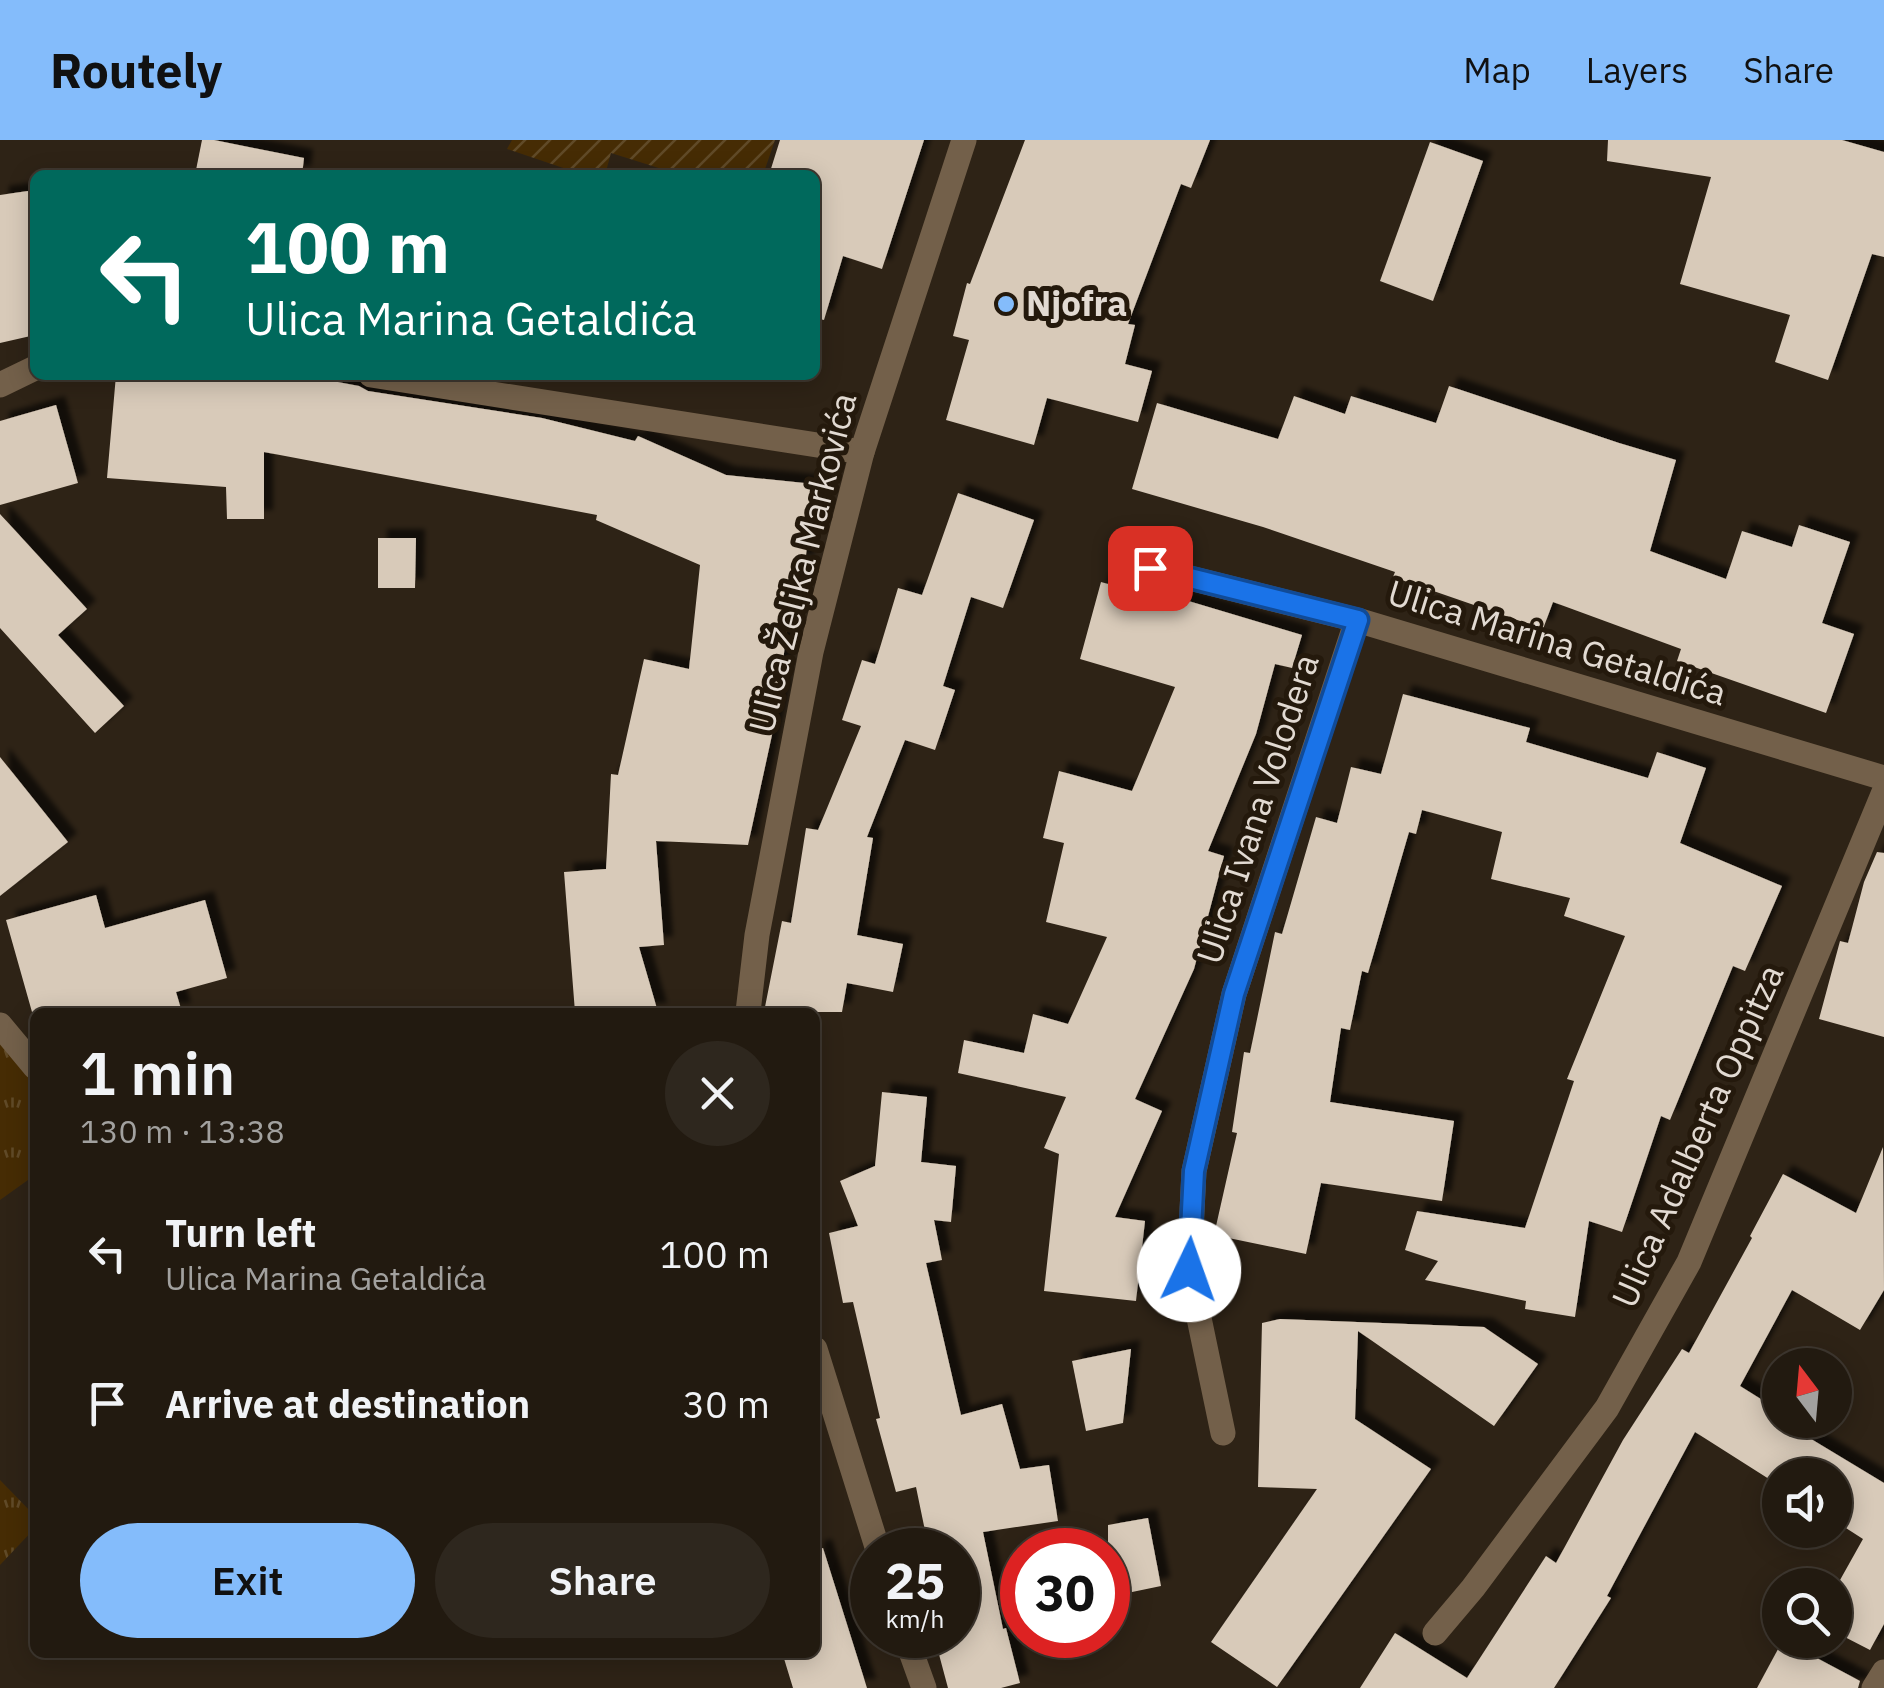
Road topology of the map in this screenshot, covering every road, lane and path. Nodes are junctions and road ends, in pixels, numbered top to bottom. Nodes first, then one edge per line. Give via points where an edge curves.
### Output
1 (964, 140) edge
2 (30, 370) edge
3 (403, 380) edge
4 (0, 385) edge
5 (862, 452) junction
6 (1150, 568) dead end
7 (1358, 620) junction
8 (1884, 778) edge
9 (1884, 792) edge
10 (749, 1008) edge
11 (0, 1025) edge
12 (30, 1061) edge
13 (820, 1366) edge
14 (1223, 1433) dead end
15 (871, 1528) edge
16 (1436, 1633) dead end
17 (913, 1658) edge
18 (1884, 1672) edge
19 (924, 1688) edge
20 (1874, 1688) edge

1 - 5 street, Ulica Željka Markovića
2 - 4 street
3 - 5 street
5 - 10 street, Ulica Željka Markovića via 811,652
6 - 7 street, Ulica Marina Getaldića
7 - 8 street, Ulica Marina Getaldića
7 - 14 street, Ulica Ivana Volodera via 1234,994 1194,1171 1189,1270
9 - 16 street, Ulica Adalberta Oppitza via 1689,1262 1608,1408
11 - 12 street
13 - 15 street
17 - 19 street
18 - 20 street

